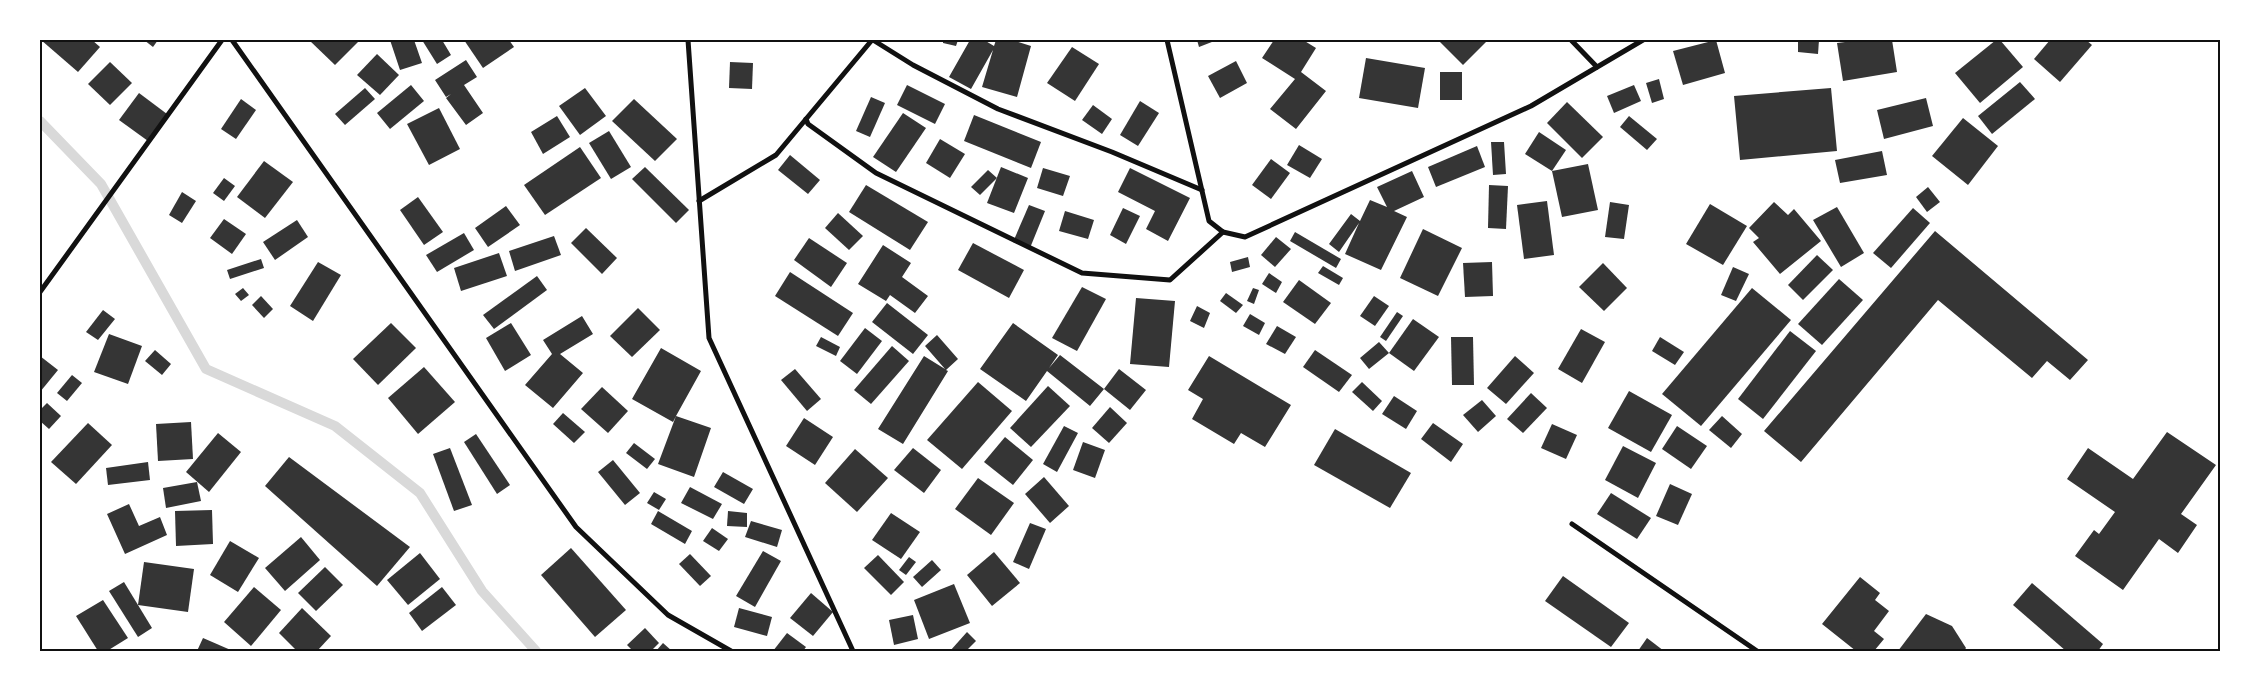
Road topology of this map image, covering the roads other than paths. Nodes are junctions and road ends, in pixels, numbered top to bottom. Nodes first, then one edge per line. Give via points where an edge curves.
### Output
1 (222, 40) edge
2 (232, 40) edge
3 (688, 40) edge
4 (873, 40) edge
5 (1167, 40) edge
6 (1571, 40) edge
7 (1642, 40) edge
8 (1597, 67) junction
9 (806, 119) junction
10 (1202, 190) junction
11 (699, 201) junction
12 (1223, 232) junction
13 (40, 292) edge
14 (1572, 524) dead end
15 (730, 651) edge
16 (853, 651) edge
17 (1757, 651) edge

1 - 13 street
2 - 15 street via 576,527 668,615
3 - 11 street
4 - 9 street
4 - 10 street via 913,65 998,109
5 - 10 street
6 - 8 street
7 - 8 street
8 - 12 street via 1531,106 1245,237
9 - 11 street via 776,155
9 - 12 street via 808,124 876,173 1082,273 1170,280
10 - 12 street via 1209,221
11 - 16 street via 709,338
14 - 17 street

